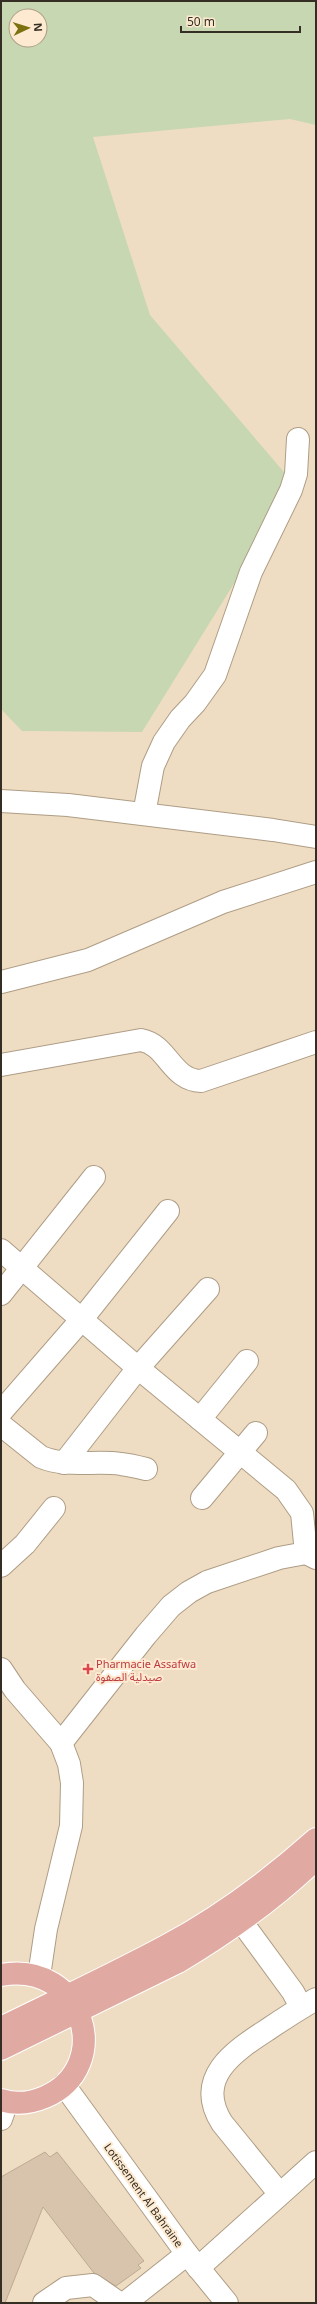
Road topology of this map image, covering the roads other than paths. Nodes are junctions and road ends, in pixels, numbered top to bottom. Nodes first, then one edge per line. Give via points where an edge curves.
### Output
1 (298, 439) dead end
2 (1, 801) edge
3 (144, 814) junction
4 (316, 838) edge
5 (316, 872) edge
6 (1, 982) edge
7 (316, 1042) edge
8 (1, 1065) edge
9 (94, 1177) dead end
10 (168, 1211) dead end
11 (1, 1250) edge
12 (22, 1269) junction
13 (208, 1290) dead end
14 (1, 1294) edge
15 (82, 1319) junction
16 (246, 1361) dead end
17 (138, 1368) junction
18 (1, 1412) edge
19 (200, 1419) junction
20 (1, 1425) edge
21 (256, 1433) dead end
22 (242, 1453) junction
23 (64, 1463) junction
24 (146, 1469) dead end
25 (202, 1498) dead end
26 (54, 1508) dead end
27 (311, 1556) edge
28 (1, 1566) edge
29 (1, 1670) edge
30 (61, 1743) junction
31 (316, 1839) edge
32 (316, 1859) edge
33 (241, 1921) junction
34 (1, 1975) edge
35 (39, 1976) junction
36 (73, 2003) junction
37 (309, 2003) edge
38 (1, 2028) edge
39 (1, 2049) edge
40 (64, 2085) junction
41 (3, 2107) edge
42 (316, 2162) edge
43 (279, 2194) junction
44 (193, 2261) junction
45 (44, 2303) edge
46 (119, 2303) edge
47 (125, 2303) edge
48 (227, 2303) edge

1 - 3 street via 296,474 291,490 251,572 215,675 164,742 153,766
2 - 3 street via 68,805
3 - 4 street
5 - 6 street via 223,902 88,960
7 - 8 street via 201,1081 191,1081 182,1076 155,1045 141,1040
9 - 12 street
10 - 15 street
11 - 12 street
12 - 14 street
12 - 15 street
13 - 17 street
15 - 17 street
15 - 18 street
16 - 19 street
17 - 19 street
17 - 23 street
19 - 22 street
20 - 23 street via 42,1457
21 - 22 street
22 - 25 street
22 - 27 street via 286,1490 302,1513
23 - 24 street via 120,1464
26 - 28 street via 25,1544
27 - 30 street via 279,1558 207,1582 177,1602 146,1635
29 - 30 street
30 - 35 street via 72,1783 71,1826 46,1928
31 - 36 main road via 252,1891 196,1929
32 - 33 main road
33 - 36 main road via 178,1962
33 - 37 street via 293,1992
34 - 35 main road via 20,1973
35 - 36 main road via 55,1984
36 - 38 main road
36 - 39 main road
36 - 40 main road via 83,2030 83,2050 76,2069
37 - 43 street via 237,2049 217,2073 213,2088 213,2102 219,2118
40 - 41 main road via 38,2100
40 - 44 street, Lotissement Al Bahraine
42 - 43 street
43 - 44 street
44 - 47 street
44 - 48 street, Lotissement Al Bahraine
45 - 46 street via 66,2288 93,2285

